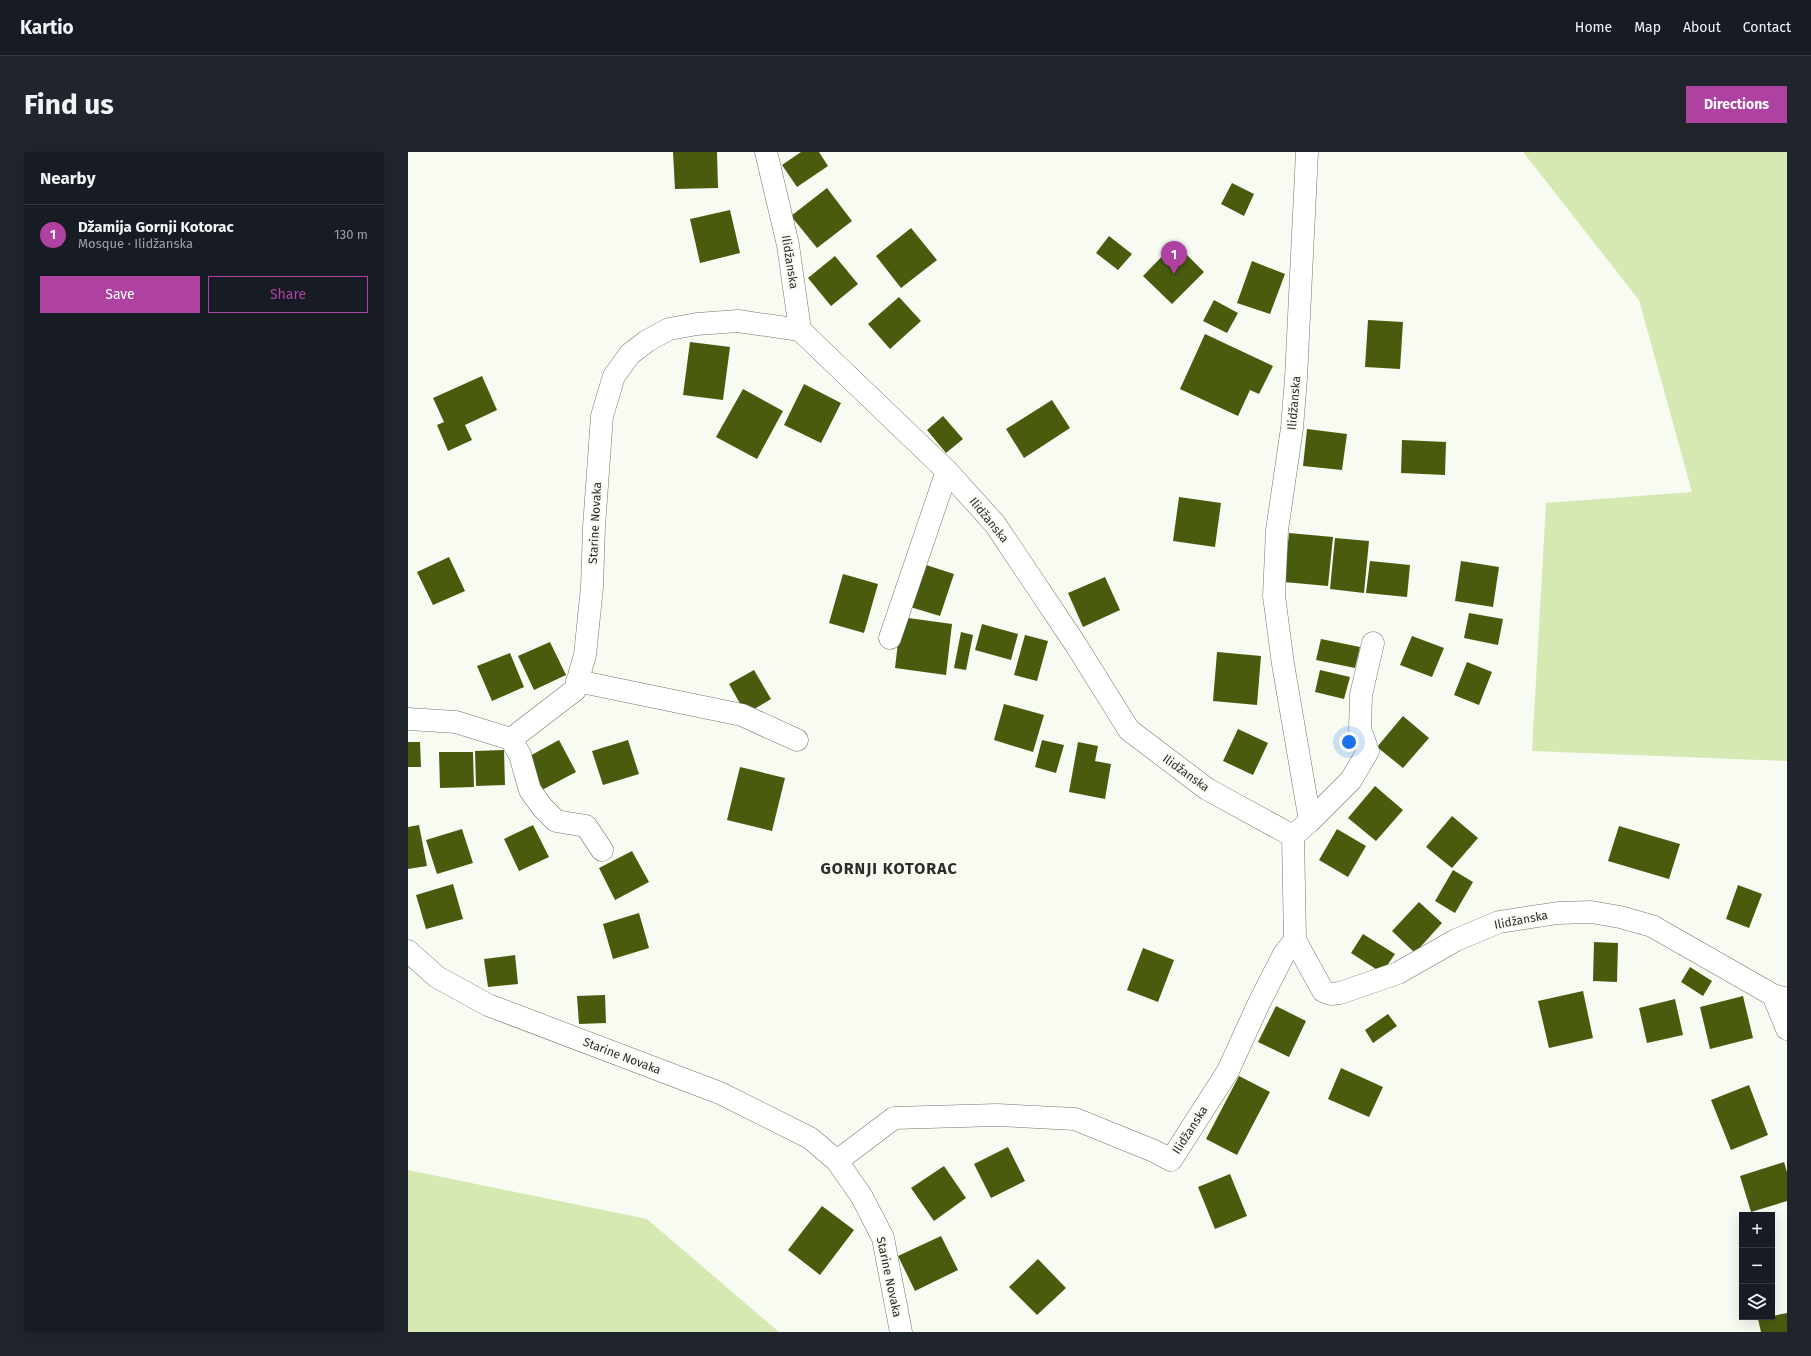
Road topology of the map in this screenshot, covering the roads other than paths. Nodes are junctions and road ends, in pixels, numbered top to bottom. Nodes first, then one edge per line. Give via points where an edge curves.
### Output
1 (766, 152) edge
2 (1307, 152) edge
3 (800, 330) junction
4 (947, 471) junction
5 (890, 638) dead end
6 (1373, 643) dead end
7 (578, 681) junction
8 (408, 719) edge
9 (511, 739) junction
10 (796, 740) dead end
11 (1310, 821) junction
12 (1293, 836) junction
13 (602, 850) dead end
14 (1295, 940) junction
15 (408, 951) edge
16 (1780, 997) edge
17 (1787, 1029) edge
18 (837, 1161) junction
19 (901, 1332) edge

1 - 3 street, Ilidžanska via 788,244
2 - 11 street, Ilidžanska via 1296,385 1277,530 1274,596
3 - 4 street, Ilidžanska
3 - 7 street, Starine Novaka via 738,321 669,329 630,354 614,376 602,416 592,587 585,655
4 - 5 street
4 - 12 street, Ilidžanska via 995,524 1076,645 1128,730 1207,789
6 - 11 street via 1361,695 1360,729 1368,751 1351,780
7 - 9 street, Starine Novaka via 575,690
7 - 10 street via 742,715
8 - 9 street via 456,722
9 - 13 street via 520,755 530,790 542,807 556,821 586,826
11 - 12 street
12 - 14 street, Ilidžanska
14 - 16 street, Ilidžanska via 1324,991 1331,994 1398,973 1456,940 1499,922 1558,913 1590,912 1652,926
14 - 18 street, Ilidžanska via 1284,954 1228,1071 1171,1160 1075,1120 997,1115 894,1118
15 - 18 street, Starine Novaka via 437,978 488,1005 720,1093 810,1138
16 - 17 street, Ilidžanska
18 - 19 street, Starine Novaka via 862,1197 883,1238

